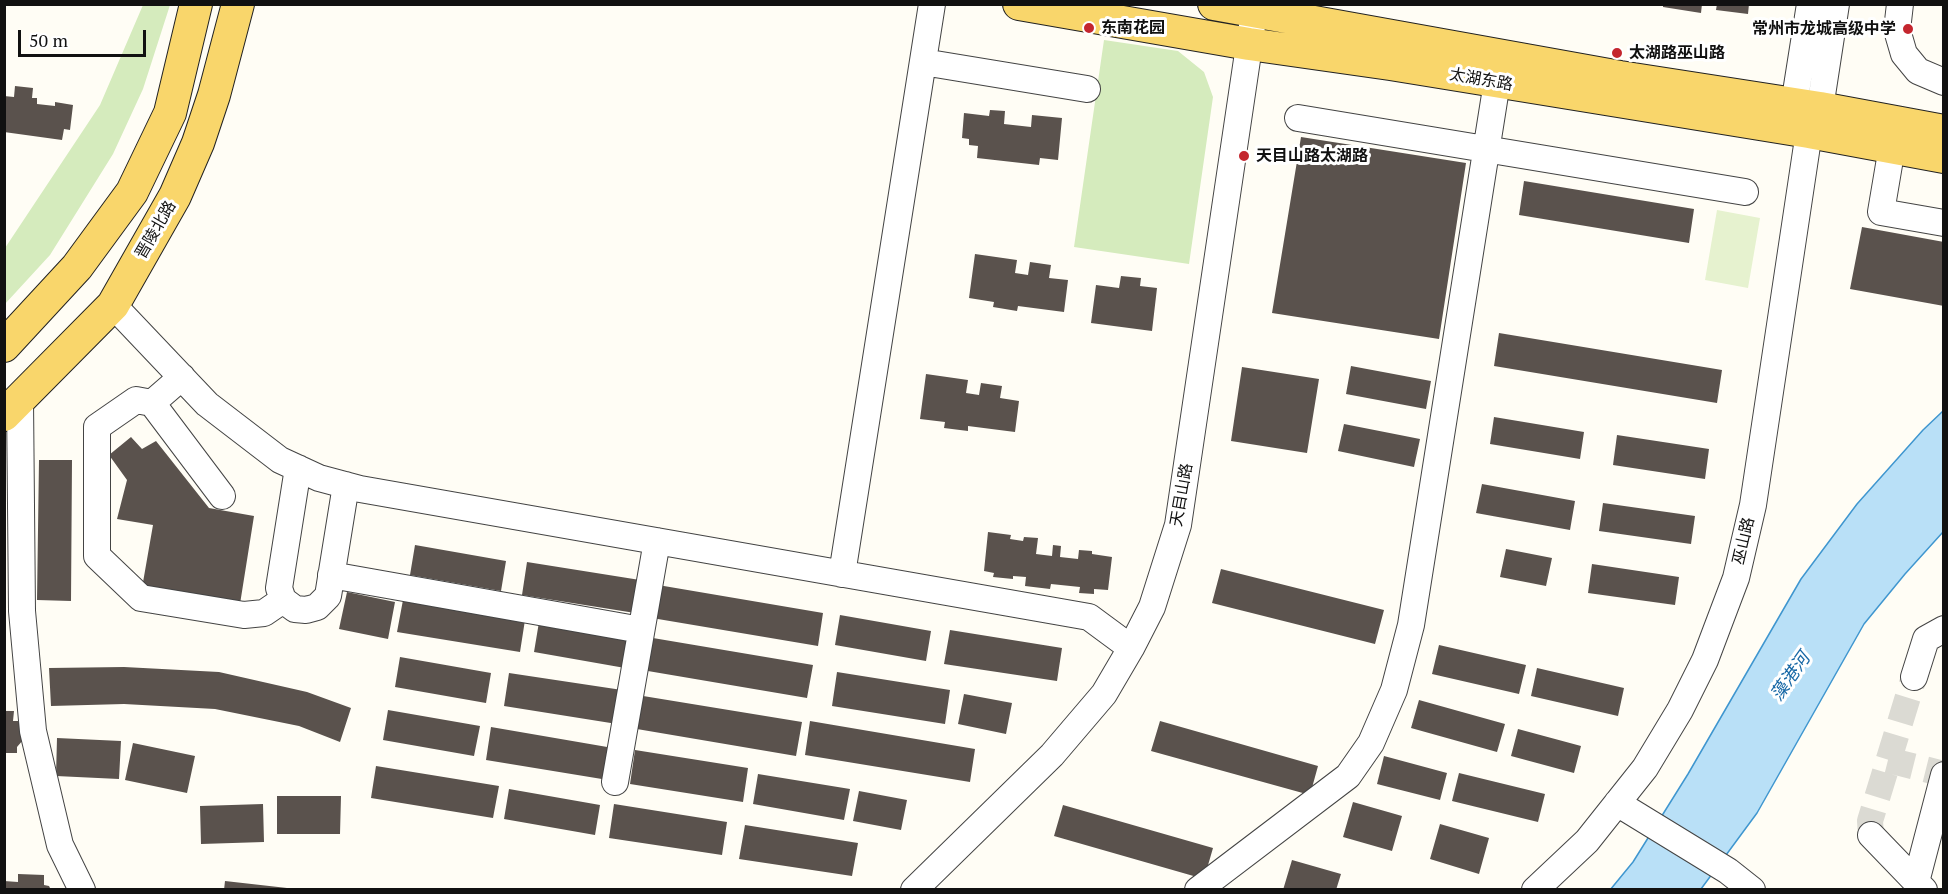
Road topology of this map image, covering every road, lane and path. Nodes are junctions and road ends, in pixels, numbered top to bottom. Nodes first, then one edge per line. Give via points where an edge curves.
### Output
1 (196, 4) edge
2 (238, 4) edge
3 (932, 4) edge
4 (1019, 4) edge
5 (1214, 4) edge
6 (1810, 4) edge
7 (1836, 4) edge
8 (1900, 4) edge
9 (1254, 12) junction
10 (1249, 44) junction
11 (923, 63) junction
12 (1497, 82) junction
13 (1944, 82) edge
14 (1087, 89) dead end
15 (1808, 115) junction
16 (1298, 118) dead end
17 (1944, 131) edge
18 (1892, 147) junction
19 (1486, 149) junction
20 (1944, 157) edge
21 (1745, 192) dead end
22 (1944, 223) edge
23 (113, 305) junction
24 (4, 346) edge
25 (182, 377) junction
26 (152, 403) junction
27 (12, 408) edge
28 (12, 461) edge
29 (298, 468) junction
30 (346, 485) junction
31 (222, 496) dead end
32 (657, 541) junction
33 (843, 574) junction
34 (331, 575) junction
35 (283, 600) junction
36 (14, 612) edge
37 (1944, 629) edge
38 (642, 630) junction
39 (1131, 648) junction
40 (1914, 677) tunnel mouth
41 (1944, 776) edge
42 (615, 782) dead end
43 (1617, 804) junction
44 (1871, 835) dead end
45 (1920, 886) edge
46 (82, 890) edge
47 (914, 890) edge
48 (1198, 890) edge
49 (1535, 890) edge
50 (1752, 890) edge

1 - 24 main road via 170,113 132,192 77,267
2 - 23 main road, 晋陵北路 via 198,143 175,196
3 - 11 street
4 - 10 main road, 太湖东路
5 - 9 main road, 太湖东路
6 - 15 street, 巫山路
7 - 15 street, 巫山路
8 - 13 street via 1897,30 1904,54 1918,71
9 - 10 street, 天目山路
9 - 15 main road, 太湖东路
10 - 12 main road, 太湖东路
10 - 39 street, 天目山路 via 1178,525 1152,607
11 - 14 street
11 - 33 street
12 - 15 main road, 太湖东路
12 - 19 street
15 - 17 main road, 太湖东路
15 - 18 main road, 太湖东路
15 - 43 street, 巫山路 via 1753,505 1736,578 1705,660 1680,710 1645,768
16 - 19 street
18 - 20 main road, 太湖东路
18 - 22 street via 1881,212
19 - 21 street
19 - 48 street via 1411,625 1394,690 1371,743 1348,776
23 - 25 street
23 - 27 main road, 晋陵北路
25 - 26 street
25 - 29 street via 207,404 280,460
26 - 31 street
26 - 35 street via 136,400 97,427 97,556 141,598 244,615 264,613
27 - 28 street
28 - 36 street
29 - 30 street
29 - 35 street via 279,588
30 - 32 street
30 - 34 street
32 - 33 street
32 - 38 street
33 - 39 street via 1089,617
34 - 35 street via 328,596 317,608 295,609
34 - 38 street
36 - 46 street via 33,731 60,845
37 - 40 street via 1926,639
38 - 42 street
39 - 47 street, 天目山路 via 1104,694 1052,755
41 - 45 street
43 - 49 street, 巫山路 via 1587,841
43 - 50 street via 1728,871
44 - 45 street

